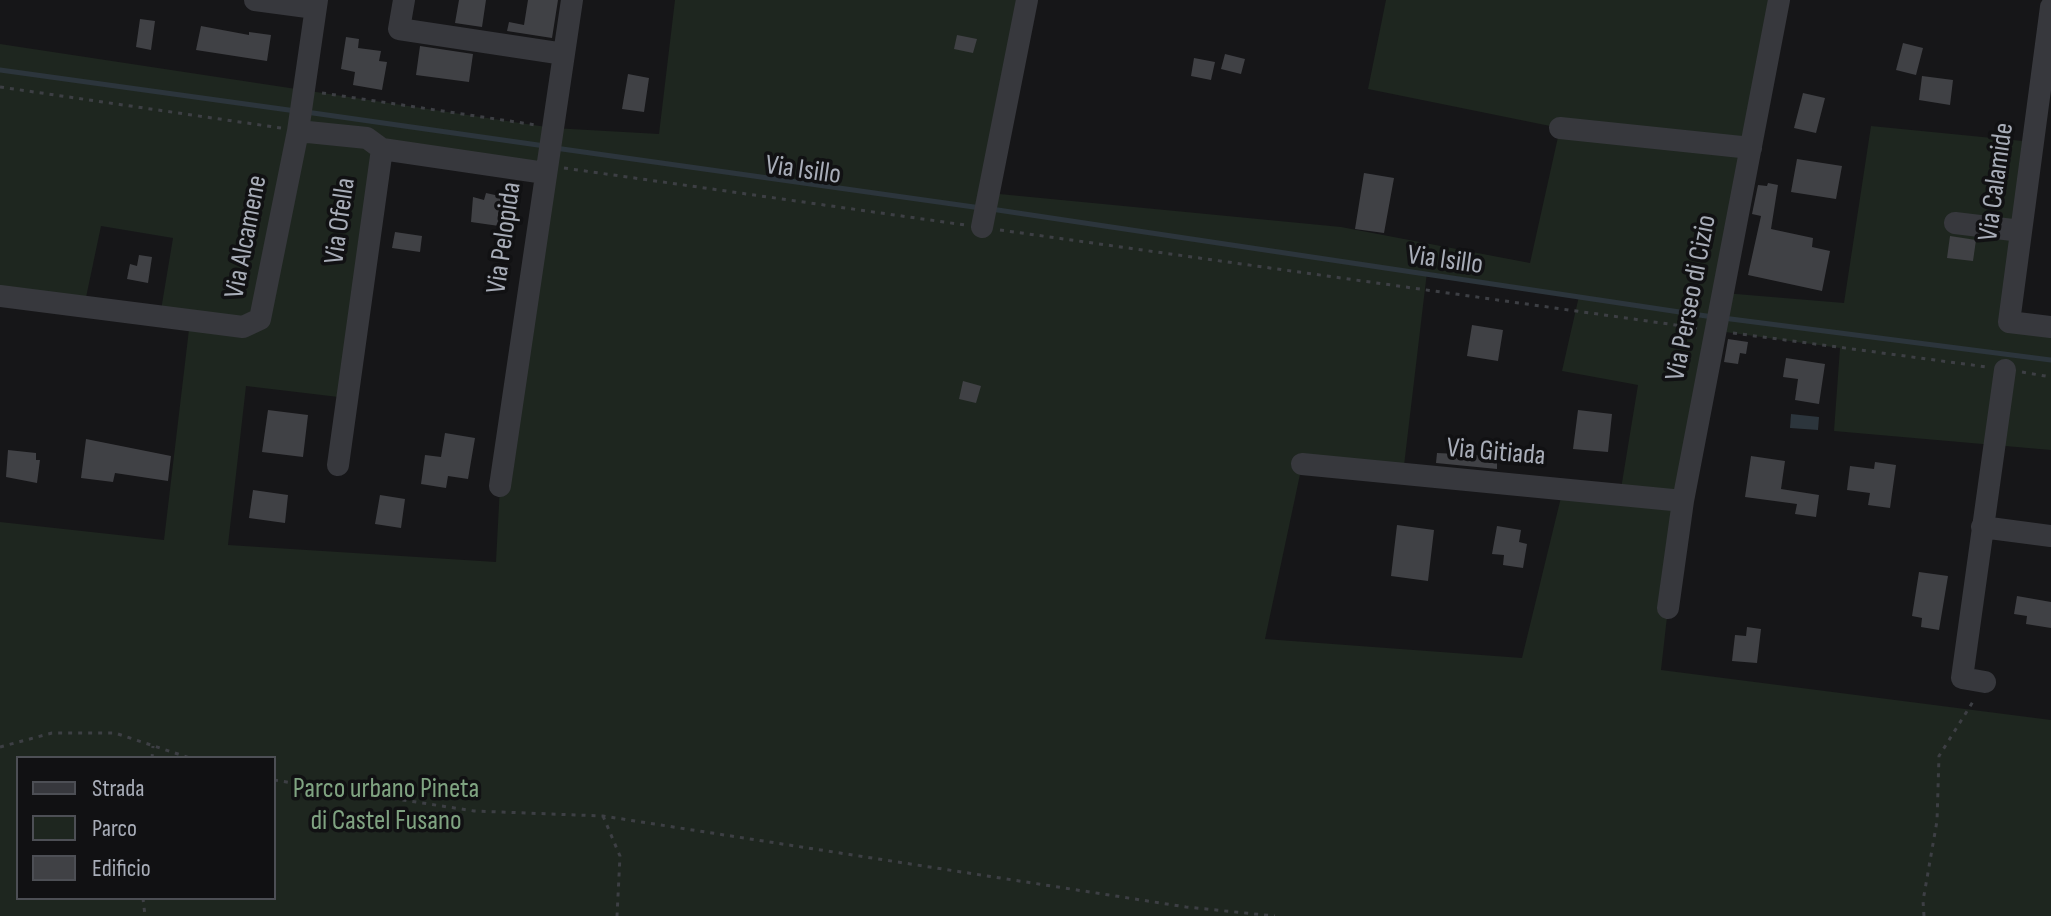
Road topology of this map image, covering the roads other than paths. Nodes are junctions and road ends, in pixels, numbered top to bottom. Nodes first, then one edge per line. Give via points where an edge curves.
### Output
1 (255, 0) edge
2 (404, 0) edge
3 (572, 0) edge
4 (1027, 0) edge
5 (1779, 0) edge
6 (316, 4) edge
7 (2051, 7) edge
8 (564, 54) junction
9 (1560, 128) dead end
10 (298, 131) junction
11 (1751, 148) junction
12 (382, 149) junction
13 (545, 173) junction
14 (1955, 223) dead end
15 (982, 227) road end
16 (2021, 231) junction
17 (0, 296) edge
18 (2051, 327) edge
19 (2005, 370) road end
20 (1302, 464) dead end
21 (338, 465) dead end
22 (500, 486) dead end
23 (1683, 501) junction
24 (1982, 527) junction
25 (2051, 536) edge
26 (1668, 608) dead end
27 (1982, 682) road end

1 - 6 street
2 - 8 street via 399,29
3 - 8 street, Via Pelopida
4 - 15 street
5 - 11 street, Via Perseo di Cizio
6 - 10 street, Via Alcamene
7 - 16 street, Via Calamide
8 - 13 street, Via Pelopida
9 - 11 street
10 - 12 street via 367,138
10 - 17 street, Via Alcamene via 264,314 256,323 243,327
11 - 23 street, Via Perseo di Cizio
12 - 13 street, Via Ofella
12 - 21 street, Via Ofella
13 - 22 street, Via Pelopida
14 - 16 street
16 - 18 street, Via Calamide via 2009,322
19 - 24 street
20 - 23 street, Via Gitiada
23 - 26 street, Via Perseo di Cizio
24 - 25 street
24 - 27 street via 1962,678

